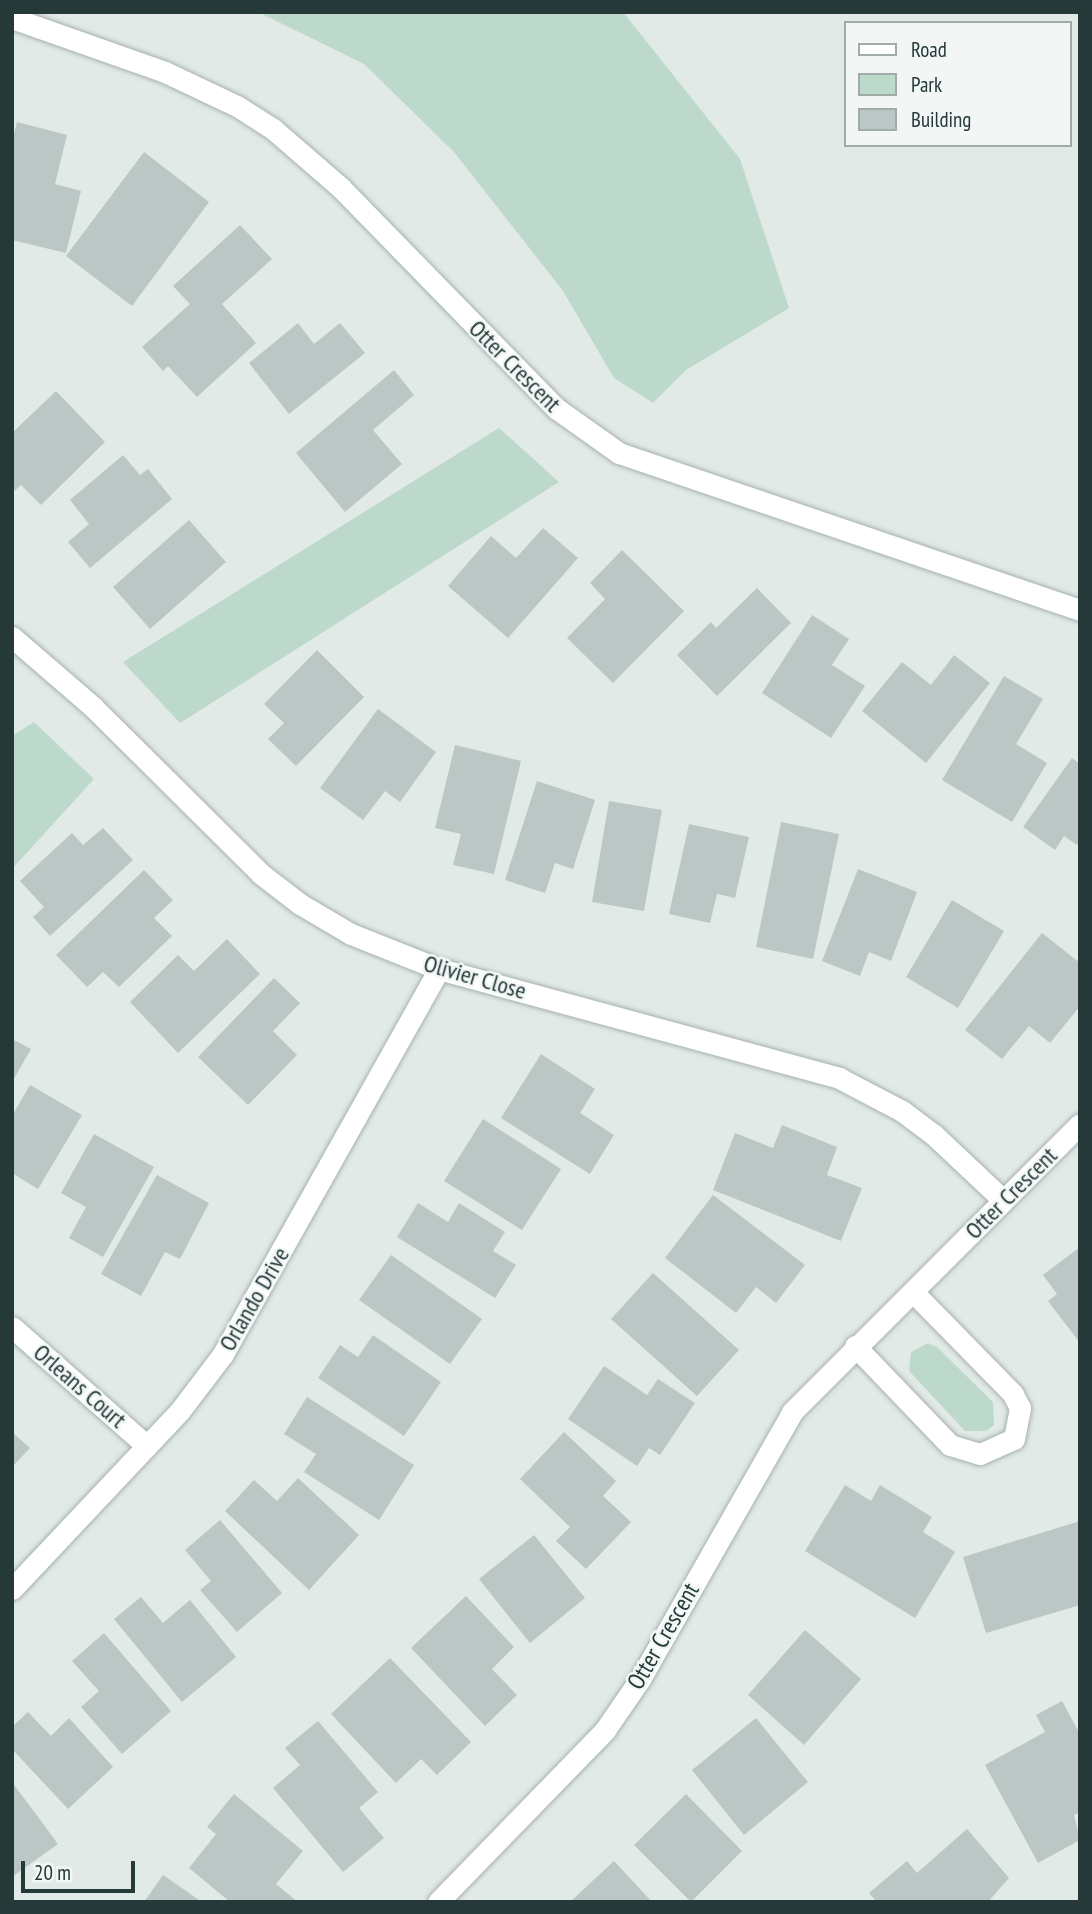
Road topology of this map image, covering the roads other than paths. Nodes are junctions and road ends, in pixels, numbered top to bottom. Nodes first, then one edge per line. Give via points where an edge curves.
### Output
1 (12, 18) edge
2 (1080, 610) edge
3 (12, 638) edge
4 (439, 969) junction
5 (1080, 1124) edge
6 (1003, 1200) junction
7 (913, 1292) junction
8 (12, 1327) edge
9 (855, 1346) junction
10 (148, 1446) junction
11 (12, 1589) edge
12 (438, 1902) edge

1 - 2 street, Otter Crescent via 165,72 237,106 273,129 341,188 557,409 619,453
3 - 4 street, Olivier Close via 93,707 222,839 300,904 351,934
4 - 6 street, Olivier Close via 839,1078 902,1111 933,1134
4 - 10 street, Orlando Drive via 223,1354
5 - 6 street, Otter Crescent
6 - 7 street, Otter Crescent
7 - 9 street, Otter Crescent
7 - 9 street via 1013,1394 1020,1417 1014,1439 980,1454 950,1445
8 - 10 street, Orleans Court
9 - 12 street, Otter Crescent via 792,1412 640,1679 605,1730
10 - 11 street, Orlando Drive

